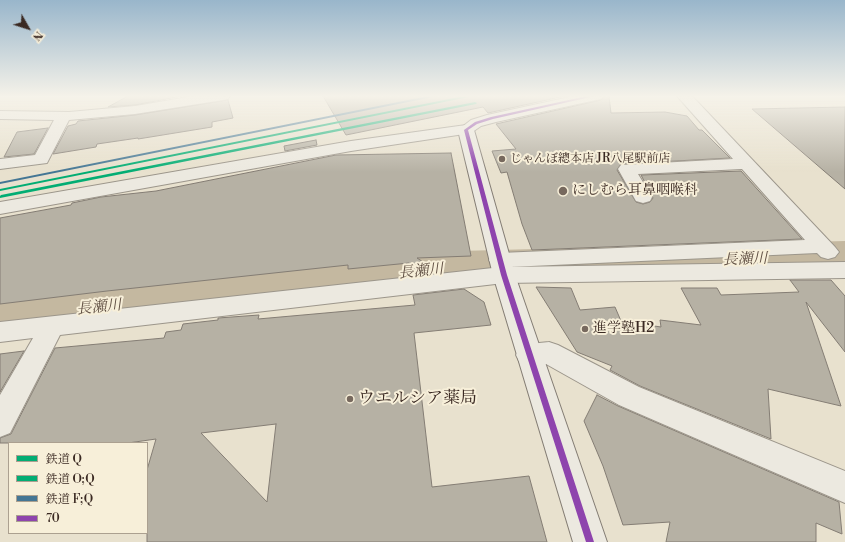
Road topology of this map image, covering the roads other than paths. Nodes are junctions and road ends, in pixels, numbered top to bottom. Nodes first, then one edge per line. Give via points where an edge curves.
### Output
1 (61, 121) edge
2 (481, 121) edge
3 (707, 121) edge
4 (466, 130) junction
5 (0, 164) edge
6 (745, 164) junction
7 (643, 197) dead end
8 (0, 208) edge
9 (837, 262) edge
10 (502, 269) junction
11 (52, 326) junction
12 (0, 332) edge
13 (529, 355) junction
14 (0, 423) edge
15 (845, 487) edge
16 (590, 542) edge

1 - 5 street via 41,159
2 - 4 street
3 - 6 street
4 - 8 street via 344,147
4 - 10 street
6 - 7 street via 627,169
6 - 9 street
9 - 10 street
9 - 10 street
10 - 11 street
10 - 13 street
11 - 12 street
11 - 14 street
13 - 15 street via 549,353 629,396
13 - 16 street

